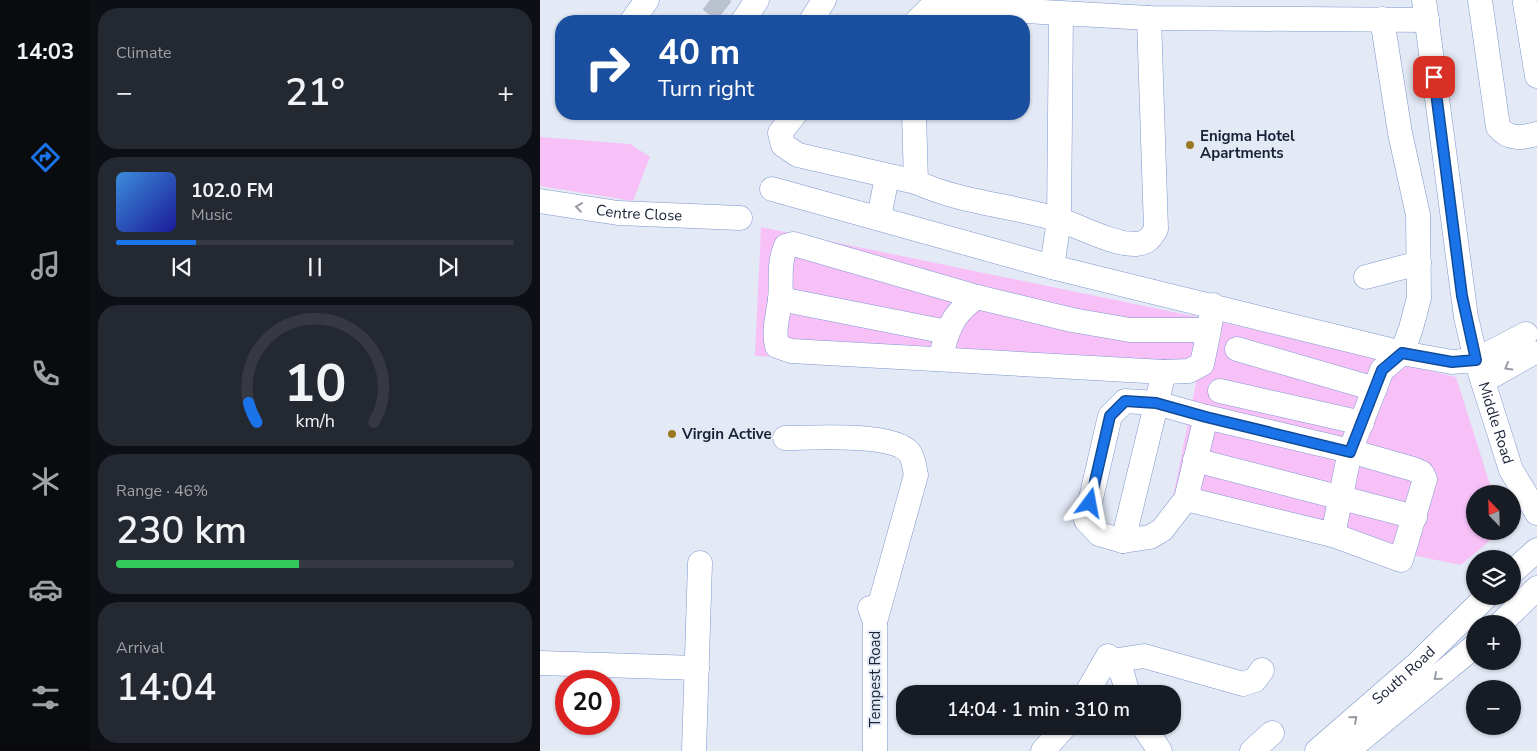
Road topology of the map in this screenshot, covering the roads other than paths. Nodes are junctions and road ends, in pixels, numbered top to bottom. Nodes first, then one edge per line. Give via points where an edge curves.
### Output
1 (647, 0) edge
2 (757, 0) edge
3 (824, 0) edge
4 (1480, 0) edge
5 (1525, 4) dead end
6 (1425, 10) edge
7 (1061, 14) junction
8 (636, 15) edge
9 (739, 15) edge
10 (814, 15) edge
11 (923, 15) edge
12 (1150, 18) junction
13 (1382, 19) junction
14 (1537, 76) edge
15 (790, 120) edge
16 (914, 120) edge
17 (1537, 134) edge
18 (887, 177) junction
19 (916, 182) junction
20 (772, 189) dead end
21 (540, 201) edge
22 (879, 217) junction
23 (740, 218) dead end
24 (1059, 220) junction
25 (1419, 262) junction
26 (1052, 266) junction
27 (1366, 277) dead end
28 (977, 297) junction
29 (780, 299) junction
30 (1213, 305) junction
31 (1209, 330) junction
32 (947, 332) junction
33 (1529, 343) dead end
34 (1237, 349) dead end
35 (1402, 353) junction
36 (940, 359) junction
37 (1479, 370) junction
38 (1164, 372) junction
39 (1375, 388) junction
40 (1220, 391) dead end
41 (1156, 403) junction
42 (1206, 417) junction
43 (1362, 423) junction
44 (785, 438) dead end
45 (1350, 452) junction
46 (1195, 460) junction
47 (1509, 464) junction
48 (1537, 489) edge
49 (1340, 498) junction
50 (1186, 499) junction
51 (1537, 513) edge
52 (1415, 517) junction
53 (1333, 535) junction
54 (1123, 541) junction
55 (1537, 550) edge
56 (700, 563) dead end
57 (1521, 564) edge
58 (1537, 588) edge
59 (1478, 605) edge
60 (1509, 615) edge
61 (1466, 653) edge
62 (1110, 659) junction
63 (540, 663) edge
64 (697, 668) junction
65 (1262, 670) dead end
66 (1092, 685) edge
67 (1125, 685) edge
68 (1272, 733) dead end
69 (1057, 735) edge
70 (1149, 735) edge
71 (694, 751) edge
72 (876, 751) edge
73 (1043, 751) edge
74 (1160, 751) edge
75 (1252, 751) edge
76 (1318, 751) edge
77 (1347, 751) edge

1 - 8 street
2 - 9 street
3 - 10 street
4 - 17 street via 1498,126 1504,135 1520,138
5 - 14 street
6 - 13 street
6 - 37 street, Middle Road via 1462,296
7 - 11 street via 974,8 928,10
7 - 12 street
7 - 24 street
12 - 13 street
12 - 24 street via 1156,229 1144,243 1127,244
13 - 25 street via 1400,133 1418,215
15 - 18 street via 780,133 782,145 798,155
16 - 19 street
18 - 19 street
18 - 22 street
19 - 24 street via 962,198
20 - 22 street
23 -> 21 street, Centre Close via 618,212
22 - 26 street
24 - 26 street
25 - 27 street
25 - 35 street via 1419,298
26 - 30 street
28 - 29 street via 794,244 786,246 782,256
28 - 31 street via 1130,330
28 - 32 street via 963,306
29 - 32 street
29 - 36 street via 774,333 777,346 791,351
30 - 31 street
30 - 35 street
31 - 38 street via 1202,364 1189,371
32 - 36 street
33 - 37 street
34 - 39 street
35 - 37 street
35 - 39 street via 1382,370
36 - 38 street
37 - 47 street, Middle Road
38 - 41 street
39 - 43 street
40 - 43 street
41 - 42 street
41 - 54 street
41 - 54 street via 1125,401 1110,416 1086,520 1098,534
42 - 45 street
42 - 46 street
43 - 45 street
44 - 72 street, Tempest Road via 863,438 900,446 909,452 914,462 916,475 872,615
45 - 49 street
45 - 52 street via 1422,473 1425,479
46 - 49 street
46 - 50 street
47 - 48 street
47 - 51 street, Middle Road
49 - 52 street
49 - 53 street
50 - 53 street
50 - 54 street via 1156,534
52 - 53 street via 1401,560
55 - 57 street
56 - 64 street
58 - 60 street
76 -> 59 street, South Road via 1416,665
61 -> 77 street, South Road
62 - 65 street via 1144,656 1242,684 1255,680
62 - 66 street
62 - 67 street via 1122,673
63 - 64 street
64 - 71 street
68 - 75 street
69 - 73 street
70 - 74 street

